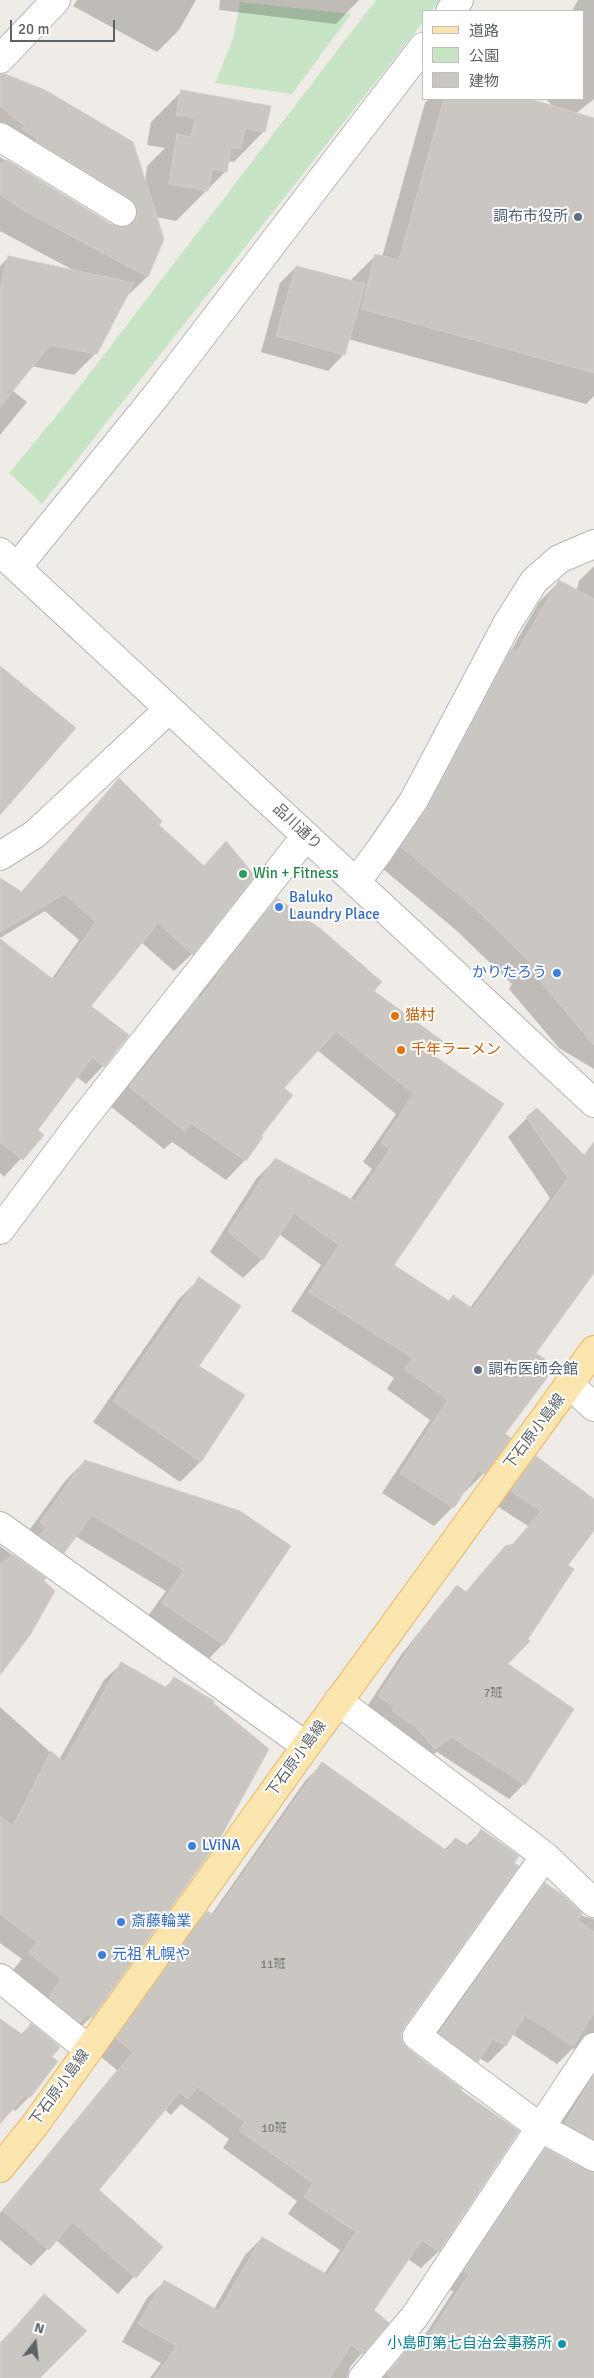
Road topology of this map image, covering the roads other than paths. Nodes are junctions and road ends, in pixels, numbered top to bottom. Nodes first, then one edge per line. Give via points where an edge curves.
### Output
1 (56, 0) edge
2 (459, 0) edge
3 (451, 10) edge
4 (422, 49) edge
5 (0, 58) edge
6 (0, 137) edge
7 (122, 212) dead end
8 (594, 544) edge
9 (8, 560) edge
10 (169, 709) junction
11 (306, 836) junction
12 (0, 856) edge
13 (356, 882) junction
14 (594, 1103) edge
15 (0, 1230) edge
16 (594, 1350) edge
17 (570, 1386) junction
18 (594, 1407) edge
19 (0, 1526) edge
20 (338, 1701) junction
21 (306, 1746) junction
22 (545, 1856) junction
23 (594, 1903) edge
24 (0, 1978) edge
25 (594, 2047) edge
26 (88, 2049) junction
27 (541, 2128) junction
28 (594, 2157) edge
29 (0, 2168) edge
30 (363, 2378) edge

1 - 5 street
2 - 3 street
4 - 9 street via 155,397
6 - 7 street
8 - 13 street via 558,559 534,581 507,624 414,800
9 - 10 street, 品川通り
10 - 11 street, 品川通り
10 - 12 street via 36,834
11 - 13 street, 品川通り
11 - 15 street via 86,1115
13 - 14 street, 品川通り
16 - 17 main road, 下石原小島線
17 - 18 street
17 - 20 main road, 下石原小島線
19 - 21 street
20 - 21 main road, 下石原小島線
20 - 22 street
21 - 26 main road, 下石原小島線
22 - 23 street
22 - 27 street via 417,2036
24 - 26 street
25 - 27 street
26 - 29 main road, 下石原小島線
27 - 28 street
27 - 30 street via 415,2316

